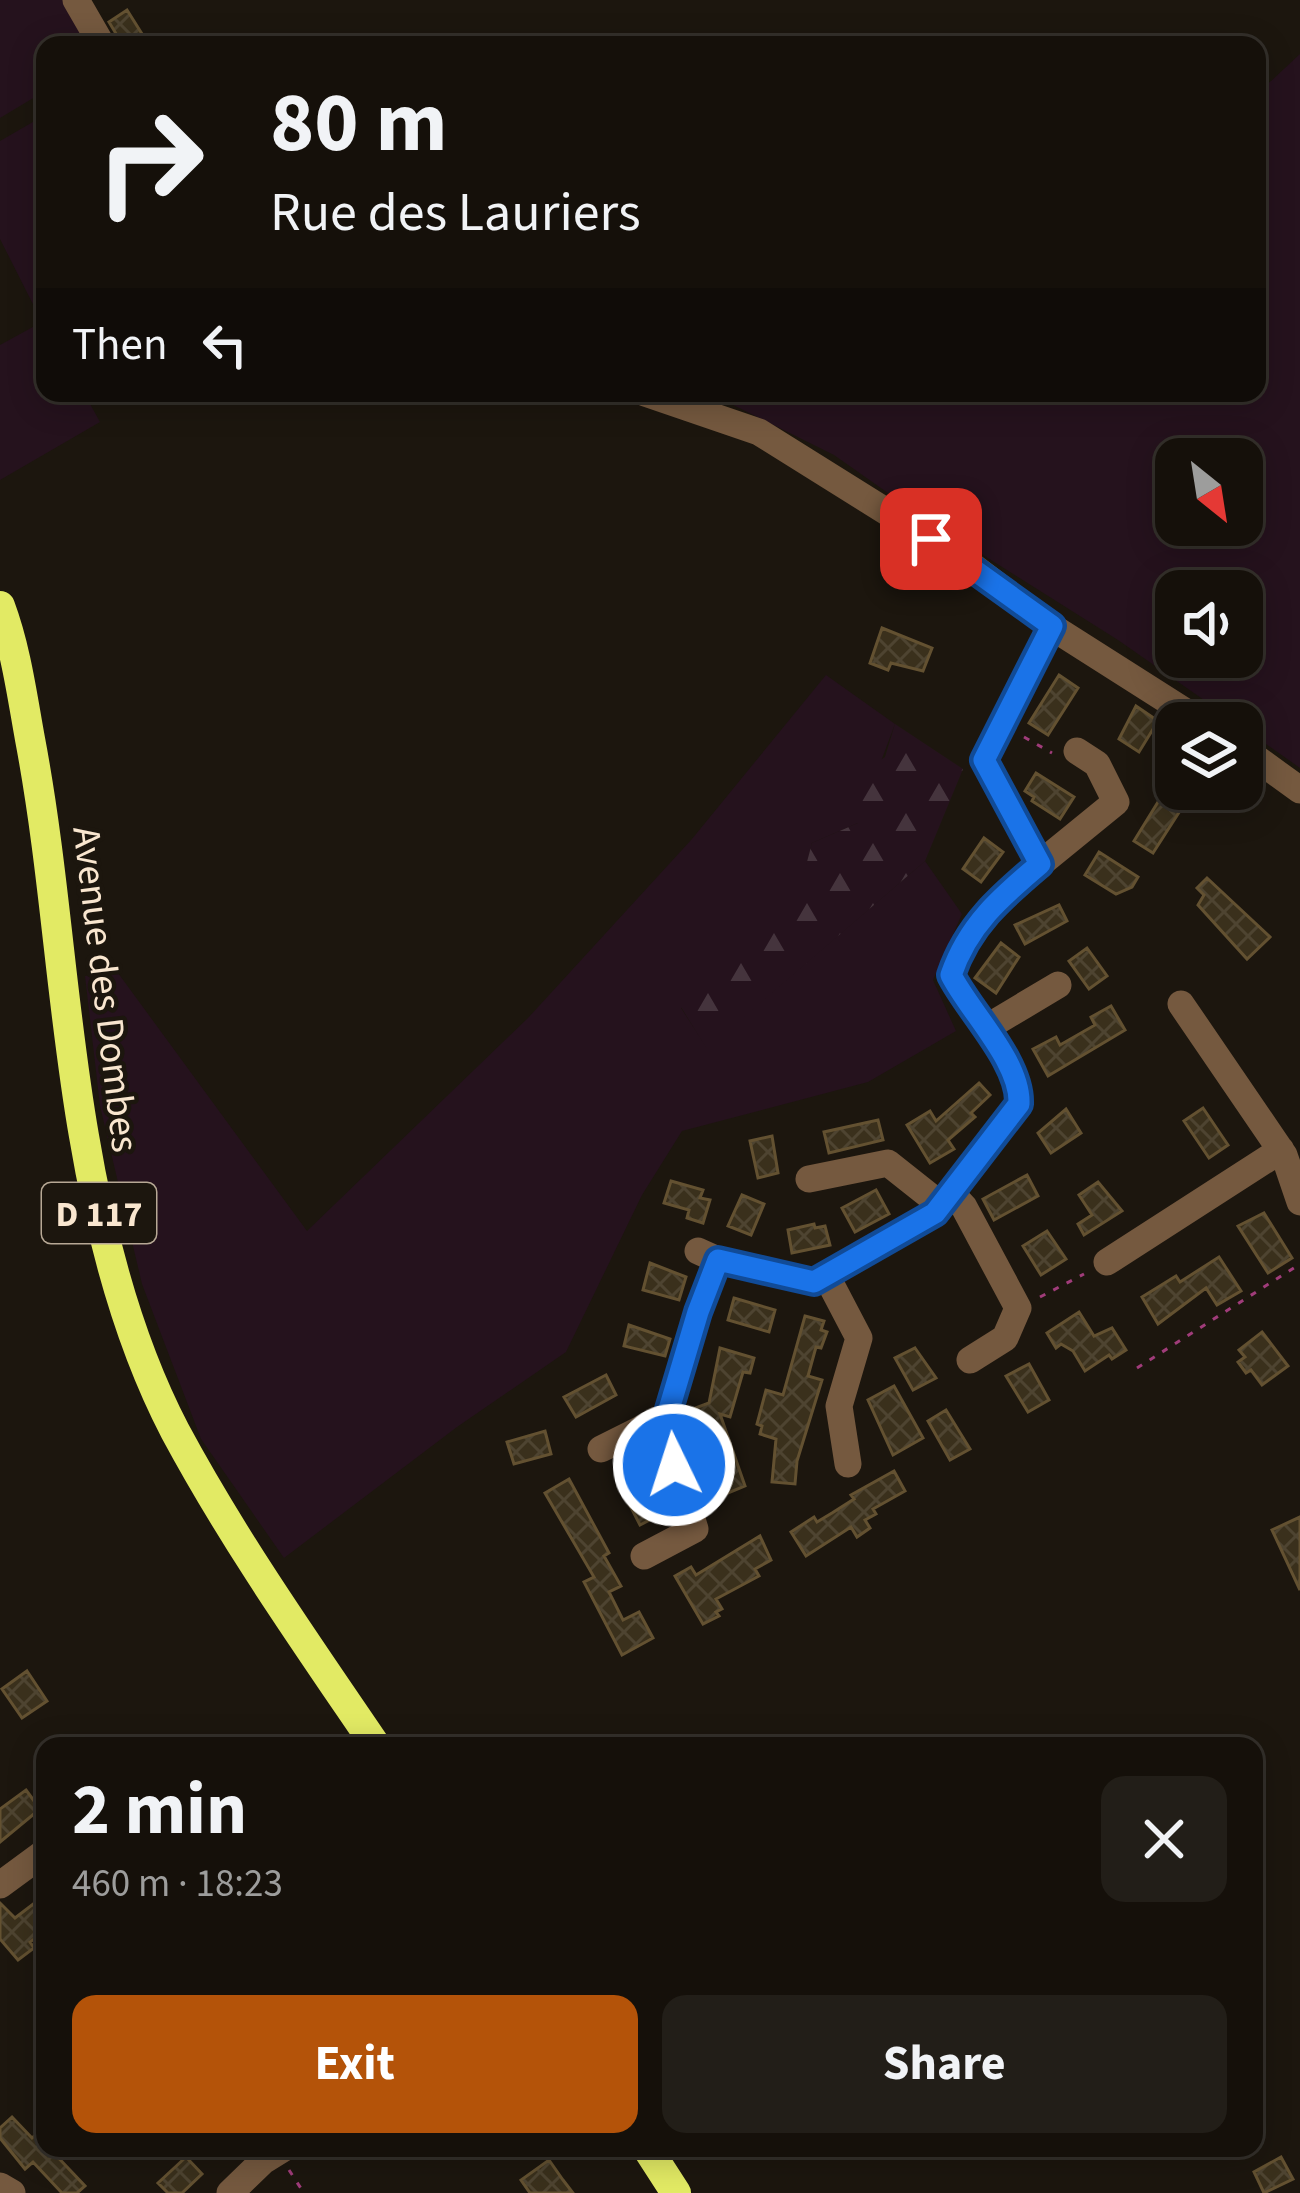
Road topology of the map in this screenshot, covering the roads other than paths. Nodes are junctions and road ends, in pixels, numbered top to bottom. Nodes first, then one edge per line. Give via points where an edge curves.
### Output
1 (76, 0) edge
2 (97, 36) edge
3 (671, 402) edge
4 (0, 607) edge
5 (1052, 626) junction
6 (1170, 702) edge
7 (1077, 751) road end
8 (1263, 763) edge
9 (1300, 790) edge
10 (1040, 864) junction
11 (1058, 985) dead end
12 (1181, 1004) dead end
13 (986, 1028) junction
14 (1281, 1150) junction
15 (809, 1180) dead end
16 (946, 1199) junction
17 (1300, 1202) edge
18 (1107, 1262) road end
19 (826, 1275) junction
20 (970, 1360) dead end
21 (667, 1416) junction
22 (601, 1449) dead end
23 (848, 1464) dead end
24 (644, 1556) dead end
25 (370, 1737) edge
26 (36, 1859) edge
27 (0, 1885) edge
28 (270, 2157) edge
29 (652, 2157) edge
30 (0, 2186) edge
31 (12, 2193) edge
32 (230, 2193) edge
33 (676, 2193) edge

1 - 2 street
3 - 5 street via 759,432 967,562
4 - 25 main road, Avenue des Dombes / D 117 via 46,823 83,1133 124,1308 173,1428 252,1564
5 - 6 street
5 - 10 street via 984,760
7 - 10 street via 1097,764 1116,802
8 - 9 street
10 - 13 street via 986,910 959,950 951,975
11 - 13 street
12 - 14 street
13 - 16 street via 1019,1104
14 - 17 street
14 - 18 street
15 - 16 street via 888,1163
16 - 19 street
16 - 20 street via 964,1207 1018,1308 1005,1338
19 - 21 street via 814,1282 708,1256
19 - 23 street via 859,1338 839,1406
21 - 22 street
21 - 24 street via 695,1529
26 - 27 street
28 - 32 street
29 - 33 main road
30 - 31 street

